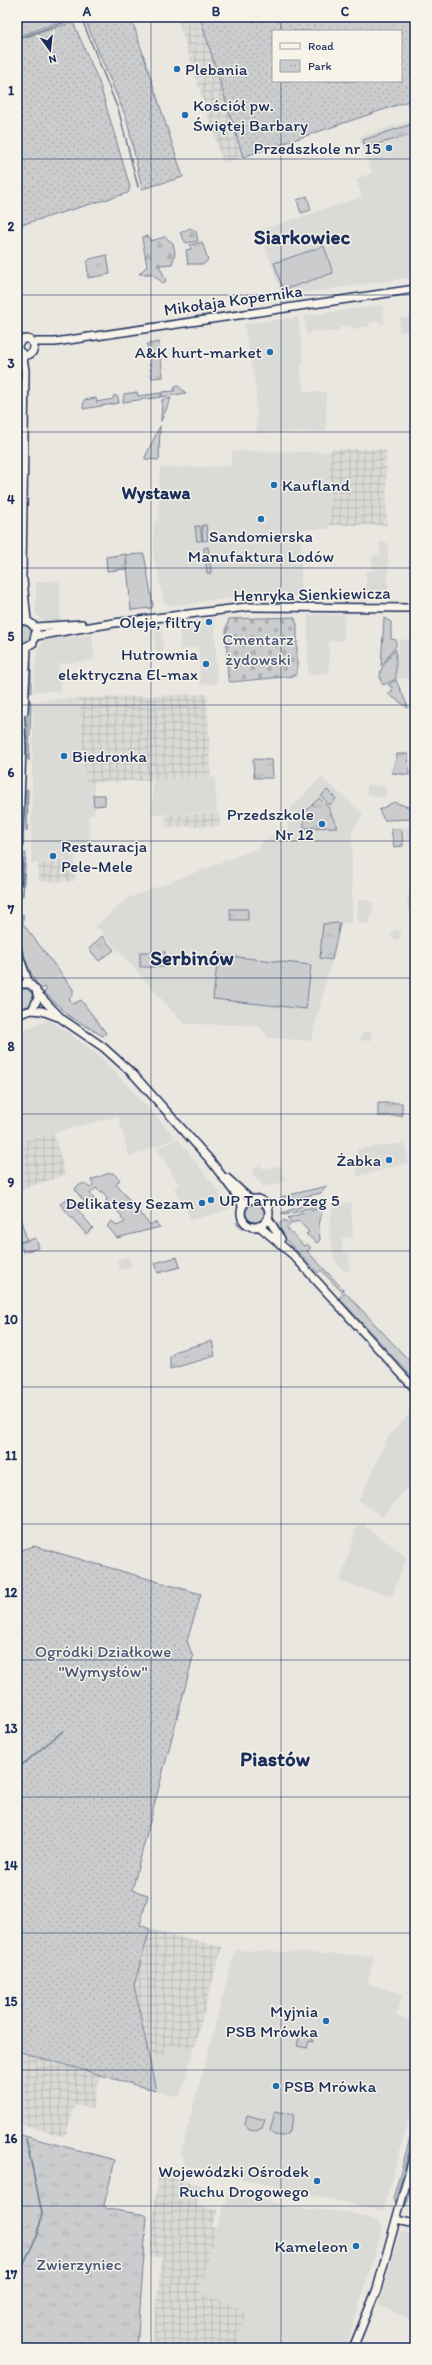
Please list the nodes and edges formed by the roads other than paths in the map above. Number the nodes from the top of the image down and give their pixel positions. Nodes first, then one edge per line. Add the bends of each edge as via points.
1 (415, 289) edge
2 (32, 342) junction
3 (55, 342) junction
4 (28, 352) junction
5 (22, 574) junction
6 (415, 608) edge
7 (17, 621) edge
8 (27, 621) junction
9 (114, 623) junction
10 (35, 627) junction
11 (36, 636) junction
12 (18, 647) edge
13 (27, 647) junction
14 (22, 725) junction
15 (17, 883) edge
16 (17, 951) edge
17 (17, 962) edge
18 (17, 984) edge
19 (29, 984) junction
20 (38, 994) junction
21 (32, 1010) junction
22 (17, 1011) edge
23 (62, 1019) junction
24 (210, 1160) junction
25 (250, 1200) junction
26 (242, 1207) junction
27 (268, 1218) junction
28 (259, 1226) junction
29 (293, 1255) junction
30 (415, 1389) edge
31 (415, 2151) edge
32 (396, 2220) junction
33 (415, 2224) edge
34 (353, 2348) edge

1 - 3 street, Mikołaja Kopernika
2 - 3 street, Mikołaja Kopernika
2 - 4 street
2 - 4 street via 27,339 20,342 19,349
3 - 4 street, Mikołaja Kopernika
4 - 5 street via 25,370
5 - 7 street
5 - 8 street
6 - 9 street, Henryka Sienkiewicza via 247,607
7 - 8 street
8 - 10 street
9 - 10 street, Henryka Sienkiewicza
9 - 11 street, Henryka Sienkiewicza
10 - 11 street
11 - 13 street via 33,643
12 - 13 street
12 - 14 street
13 - 14 street
14 - 15 street
16 - 17 street
16 - 19 street
18 - 19 street
19 - 20 street
20 - 21 street
20 - 23 street
21 - 22 street via 22,1013
21 - 23 street
23 - 24 street via 103,1047 125,1066
24 - 25 street
24 - 26 street
25 - 26 street
25 - 27 street via 265,1203
26 - 28 street via 245,1222
27 - 28 street
27 - 29 street
28 - 29 street
29 - 30 street
31 - 32 street
32 - 33 street
32 - 34 street via 377,2289

